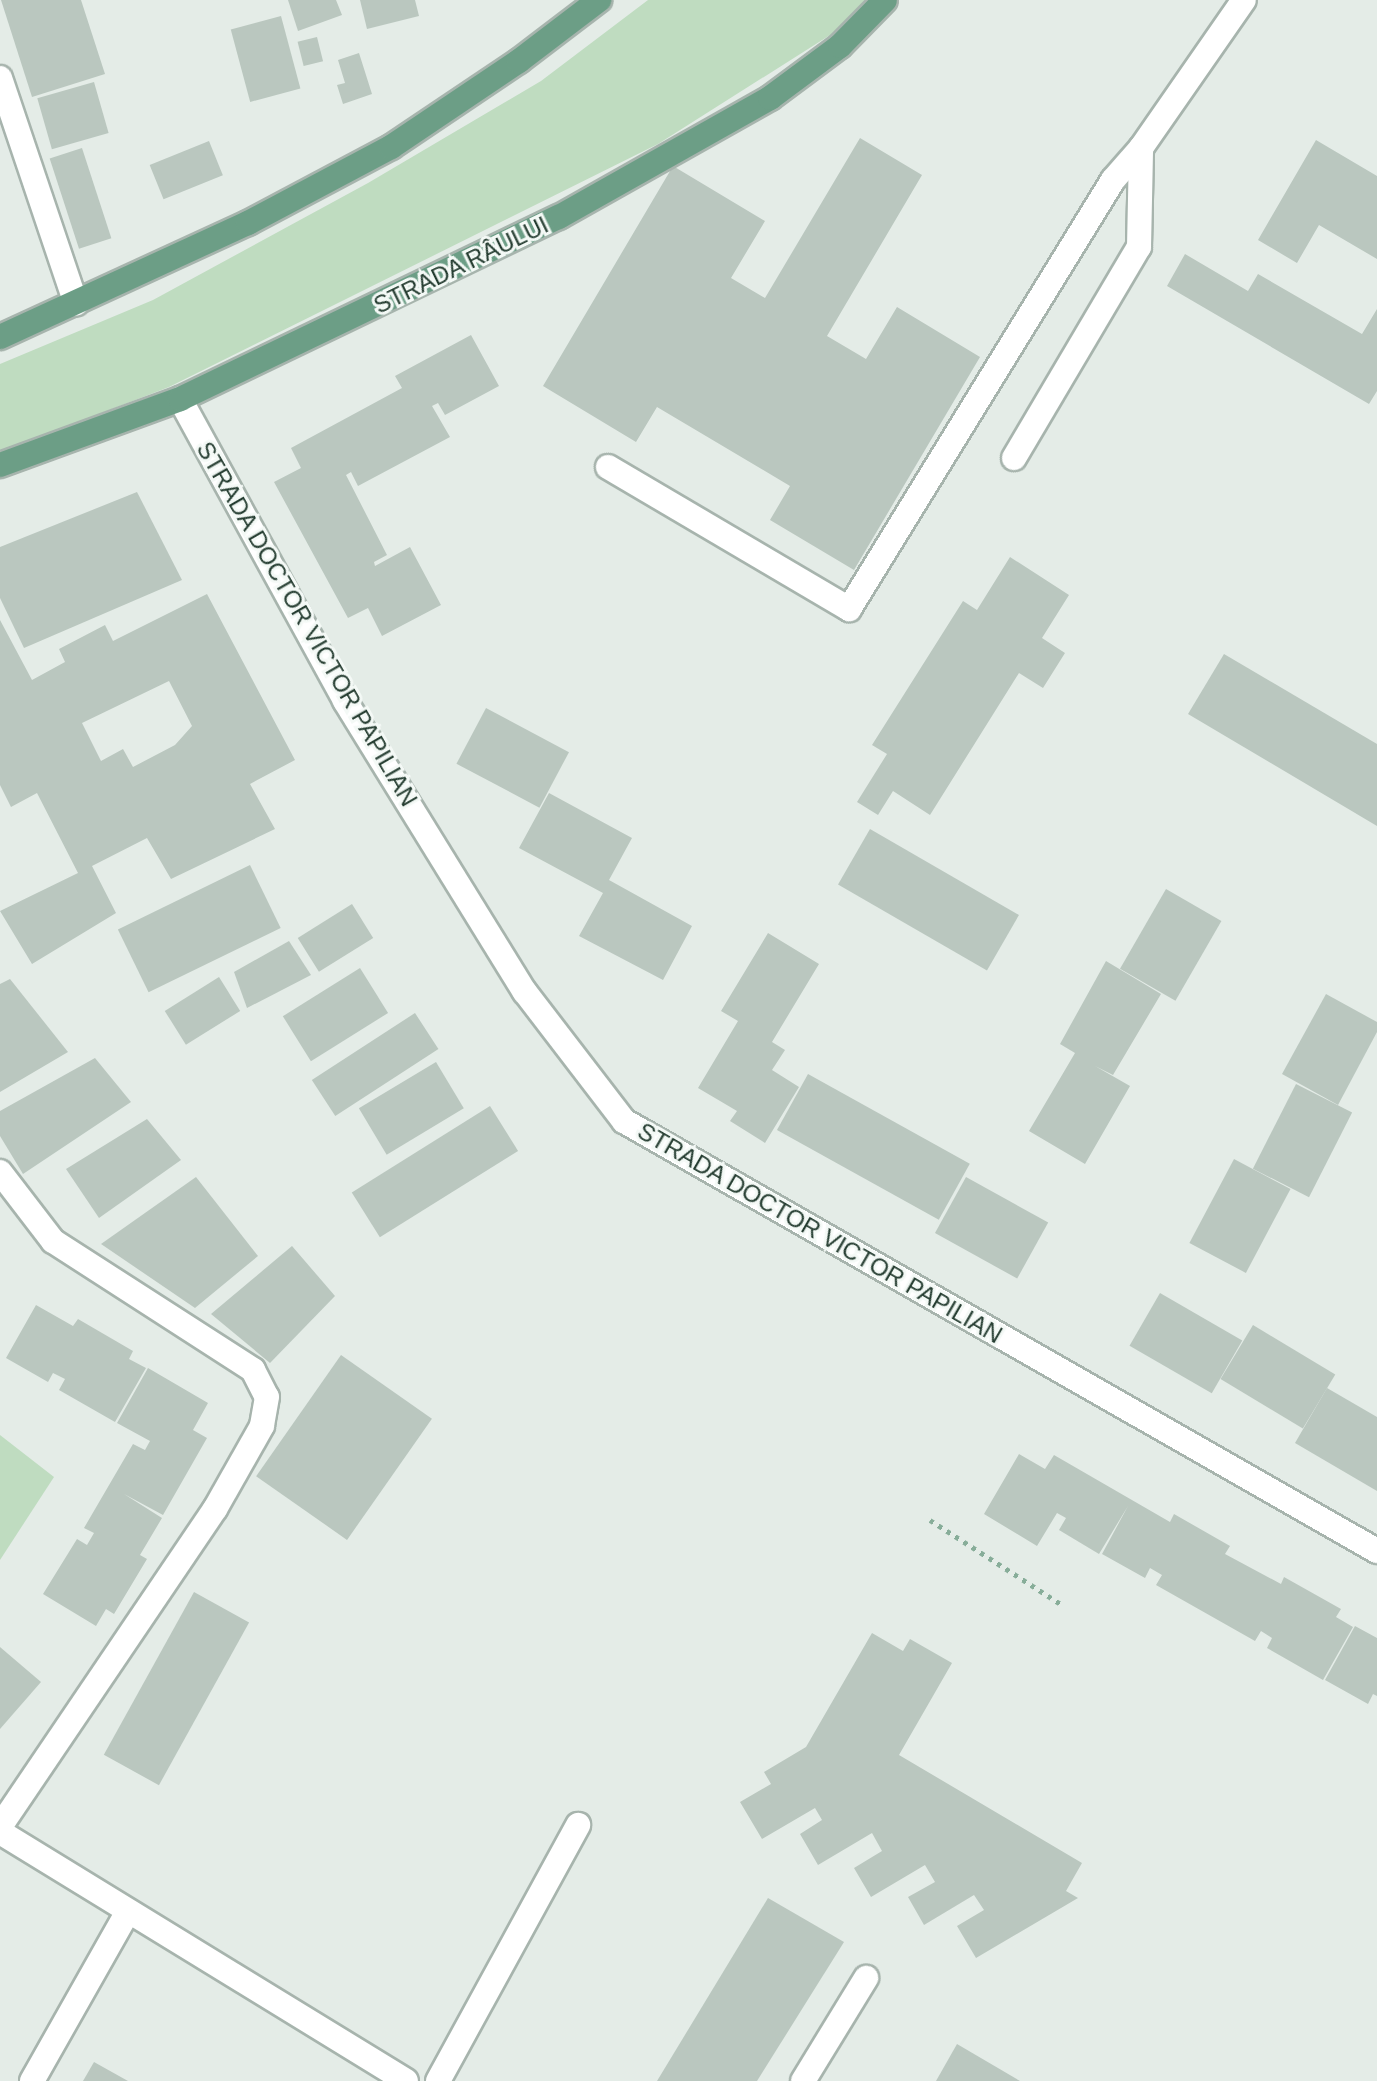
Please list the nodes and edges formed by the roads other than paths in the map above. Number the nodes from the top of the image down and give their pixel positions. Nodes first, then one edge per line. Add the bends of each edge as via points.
1 (599, 0) edge
2 (885, 0) edge
3 (1244, 0) edge
4 (0, 78) edge
5 (1141, 148) junction
6 (76, 304) junction
7 (0, 337) edge
8 (180, 399) junction
9 (1014, 458) dead end
10 (0, 465) edge
11 (608, 467) dead end
12 (0, 1172) edge
13 (1377, 1551) edge
14 (578, 1825) dead end
15 (0, 1830) edge
16 (128, 1911) junction
17 (866, 1978) dead end
18 (32, 2081) edge
19 (406, 2081) edge
20 (438, 2081) edge
21 (803, 2081) edge

1 - 6 main road via 391,147 248,223
2 - 8 main road, STRADA RÂULUI via 840,46 770,98 691,143 559,217
3 - 5 street
4 - 6 street
5 - 9 street via 1139,247
5 - 11 street via 1113,180 849,609
6 - 7 main road
8 - 10 main road, STRADA RÂULUI
8 - 13 street, STRADA DOCTOR VICTOR PAPILIAN via 345,701 525,992 624,1121
12 - 15 street via 53,1241 253,1370 267,1397 262,1426 215,1509
14 - 20 street
15 - 16 street
16 - 18 street
16 - 19 street
17 - 21 street

